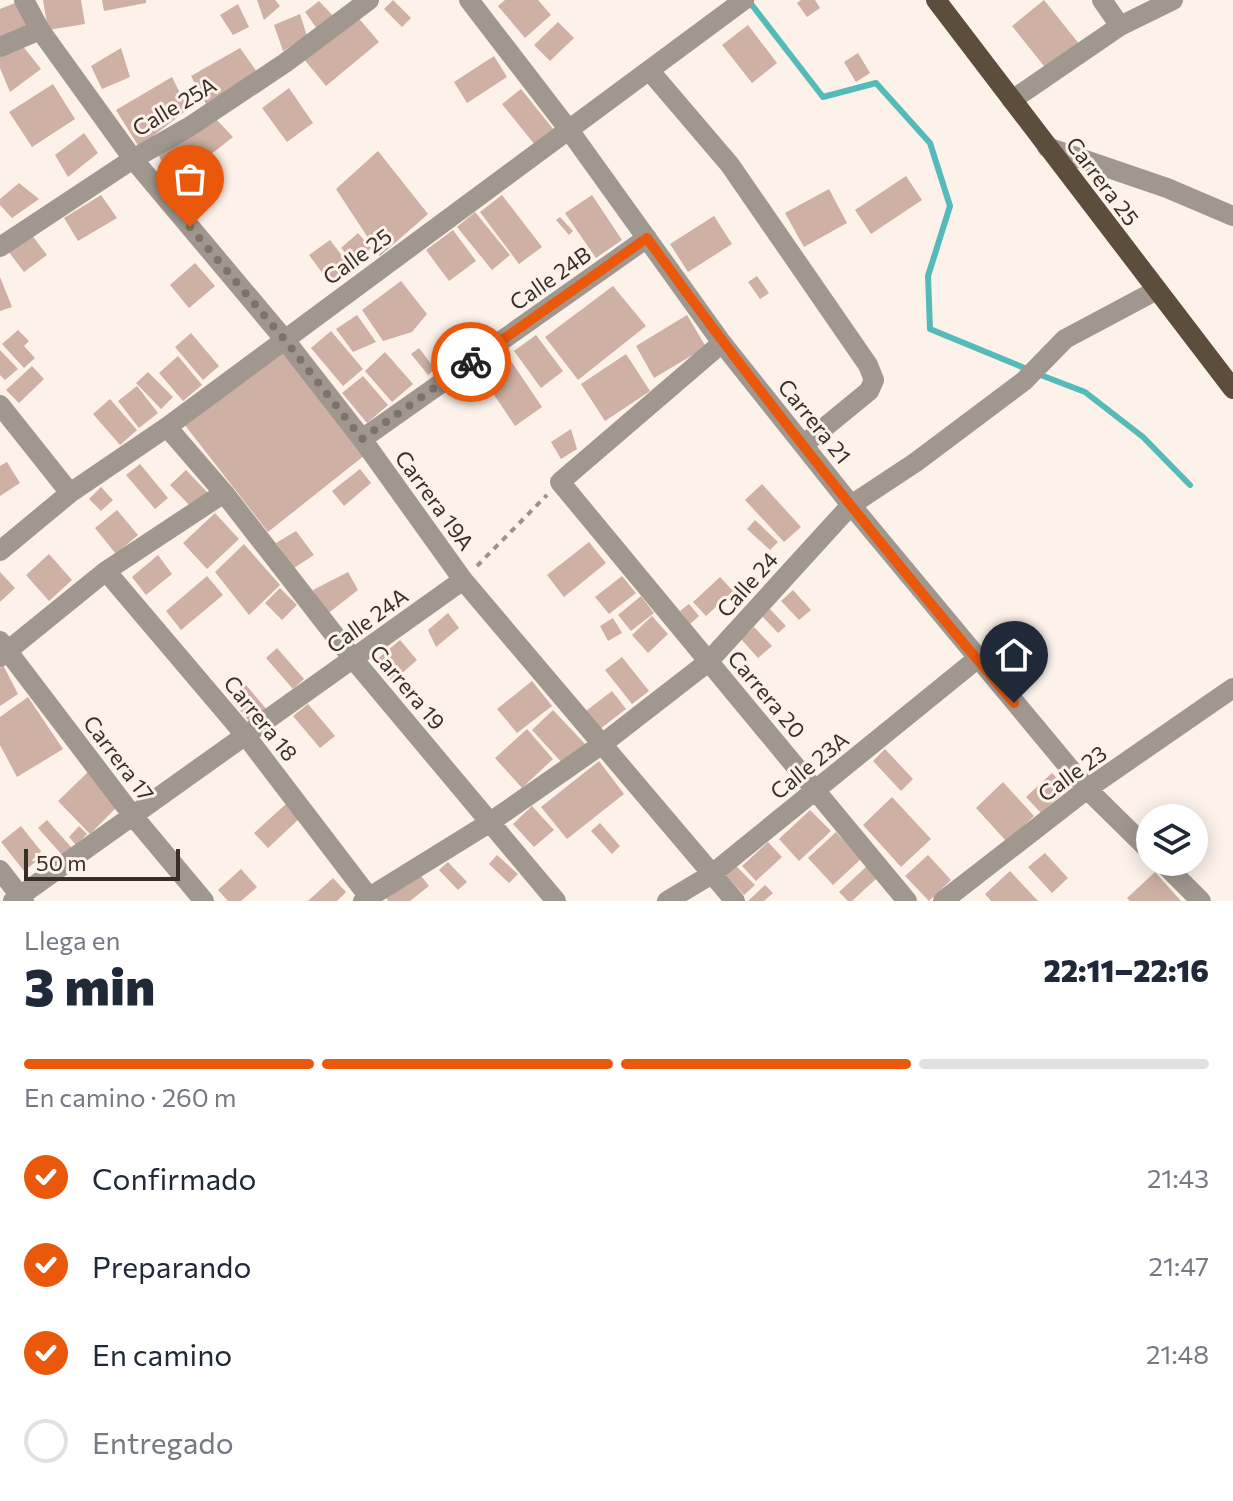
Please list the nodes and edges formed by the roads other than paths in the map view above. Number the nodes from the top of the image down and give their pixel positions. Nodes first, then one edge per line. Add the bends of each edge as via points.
1 (24, 0) edge
2 (369, 0) edge
3 (469, 0) edge
4 (936, 0) edge
5 (1102, 0) edge
6 (1173, 0) edge
7 (740, 3) edge
8 (1120, 26) junction
9 (40, 30) junction
10 (0, 47) edge
11 (649, 70) junction
12 (1012, 100) junction
13 (569, 130) junction
14 (1047, 147) junction
15 (133, 159) junction
16 (1233, 216) edge
17 (647, 238) junction
18 (0, 247) edge
19 (1157, 290) junction
20 (285, 340) junction
21 (722, 343) junction
22 (1233, 389) edge
23 (0, 405) edge
24 (167, 427) junction
25 (362, 439) junction
26 (803, 445) junction
27 (70, 493) junction
28 (224, 493) junction
29 (851, 505) junction
30 (0, 551) edge
31 (106, 571) junction
32 (463, 580) junction
33 (3, 650) edge
34 (977, 659) junction
35 (354, 660) junction
36 (708, 662) junction
37 (1233, 688) edge
38 (246, 736) junction
39 (601, 745) junction
40 (1087, 789) junction
41 (817, 790) junction
42 (133, 816) junction
43 (489, 823) junction
44 (1136, 837) edge
45 (0, 870) edge
46 (712, 874) junction
47 (1176, 876) edge
48 (19, 899) edge
49 (368, 900) edge
50 (204, 901) edge
51 (556, 901) edge
52 (667, 901) edge
53 (735, 901) edge
54 (907, 901) edge
55 (943, 901) edge
56 (1201, 901) edge

1 - 9 street, Carrera 19A
2 - 15 street, Calle 25A via 285,63
3 - 13 street, Carrera 21
4 - 12 main road, Carrera 25
5 - 8 street
6 - 8 street
7 - 11 street, Calle 25
8 - 12 street
9 - 10 street
9 - 15 street, Carrera 19A
11 - 13 street, Calle 25
11 - 26 street via 730,165 874,380 869,391
12 - 14 main road, Carrera 25
13 - 17 street, Carrera 21
13 - 20 street, Calle 25
14 - 16 street
14 - 19 main road, Carrera 25
15 - 18 street, Calle 25A
15 - 20 street, Carrera 19A
17 - 21 street, Carrera 21
17 - 25 street, Calle 24B
19 - 22 main road, Carrera 25
19 - 29 street, Calle 24 via 1065,339 1024,381
20 - 24 street, Calle 25
20 - 25 street, Carrera 19A
21 - 26 street, Carrera 21
21 - 36 street, Carrera 20 via 560,482
23 - 27 street
24 - 27 street, Calle 25
24 - 28 street, Carrera 19
25 - 32 street, Carrera 19A
26 - 29 street, Carrera 21
27 - 30 street, Calle 25
28 - 31 street
28 - 35 street, Carrera 19
29 - 34 street, Carrera 21
29 - 36 street, Calle 24
31 - 33 street
31 - 38 street, Carrera 18
32 - 35 street, Calle 24A
32 - 39 street, Carrera 19A
33 - 42 street, Carrera 17
34 - 40 street, Carrera 21
34 - 41 street, Calle 23A
35 - 38 street, Calle 24A
35 - 43 street, Carrera 19
36 - 39 street, Calle 24
36 - 41 street, Carrera 20
37 - 40 street, Calle 23
38 - 42 street, Calle 24A
38 - 49 street, Carrera 18
39 - 43 street, Calle 24
39 - 46 street, Carrera 19A
40 - 44 street, Carrera 21
40 - 55 street, Calle 23
41 - 46 street, Calle 23A
41 - 54 street, Carrera 20
42 - 48 street, Calle 24A
42 - 50 street, Carrera 17
43 - 49 street, Calle 24
43 - 51 street, Carrera 19
45 - 48 street
46 - 52 street, Calle 23A
46 - 53 street, Carrera 19A
47 - 56 street

